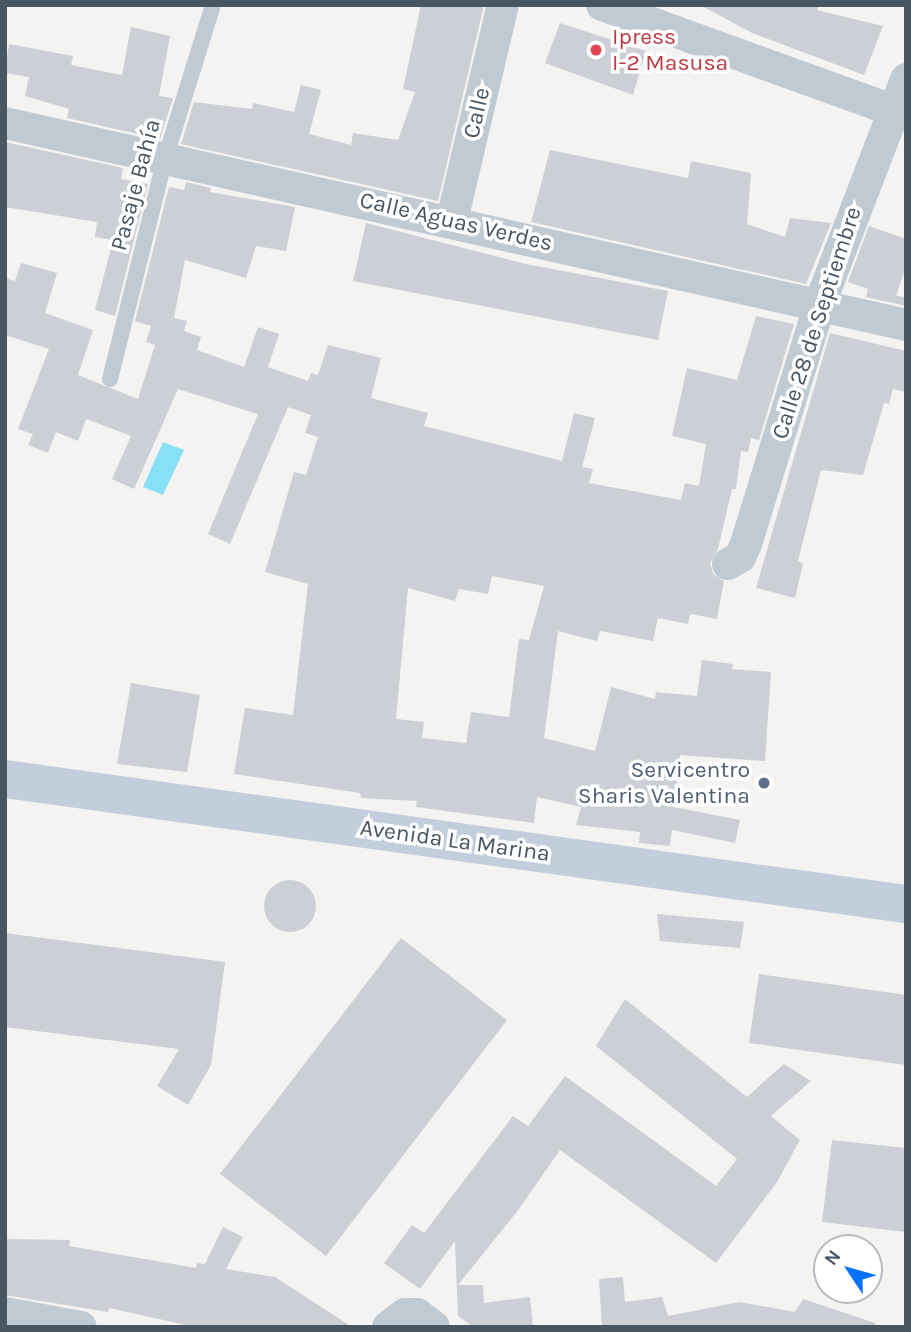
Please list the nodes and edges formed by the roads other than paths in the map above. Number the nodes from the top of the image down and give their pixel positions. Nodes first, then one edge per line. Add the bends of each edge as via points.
1 (213, 5) edge
2 (503, 5) edge
3 (602, 5) edge
4 (906, 79) edge
5 (898, 112) edge
6 (5, 123) edge
7 (165, 159) junction
8 (452, 220) junction
9 (819, 306) junction
10 (906, 325) edge
11 (110, 379) dead end
12 (728, 564) dead end
13 (5, 779) edge
14 (906, 904) edge
15 (5, 1314) edge
16 (65, 1325) edge
17 (388, 1327) edge
18 (433, 1327) edge

1 - 7 lane, Pasaje Bahía
2 - 8 street, Calle
3 - 5 street
4 - 5 street, Calle 28 de Septiembre
5 - 9 street, Calle 28 de Septiembre
6 - 7 street, Calle Aguas Verdes
7 - 8 street, Calle Aguas Verdes
7 - 11 lane, Pasaje Bahía
8 - 9 street, Calle Aguas Verdes
9 - 10 street, Calle Aguas Verdes
9 - 12 street, Calle 28 de Septiembre via 746,544 740,557
13 - 14 main road, Avenida La Marina
15 - 16 street
17 - 18 street via 405,1314 417,1314

